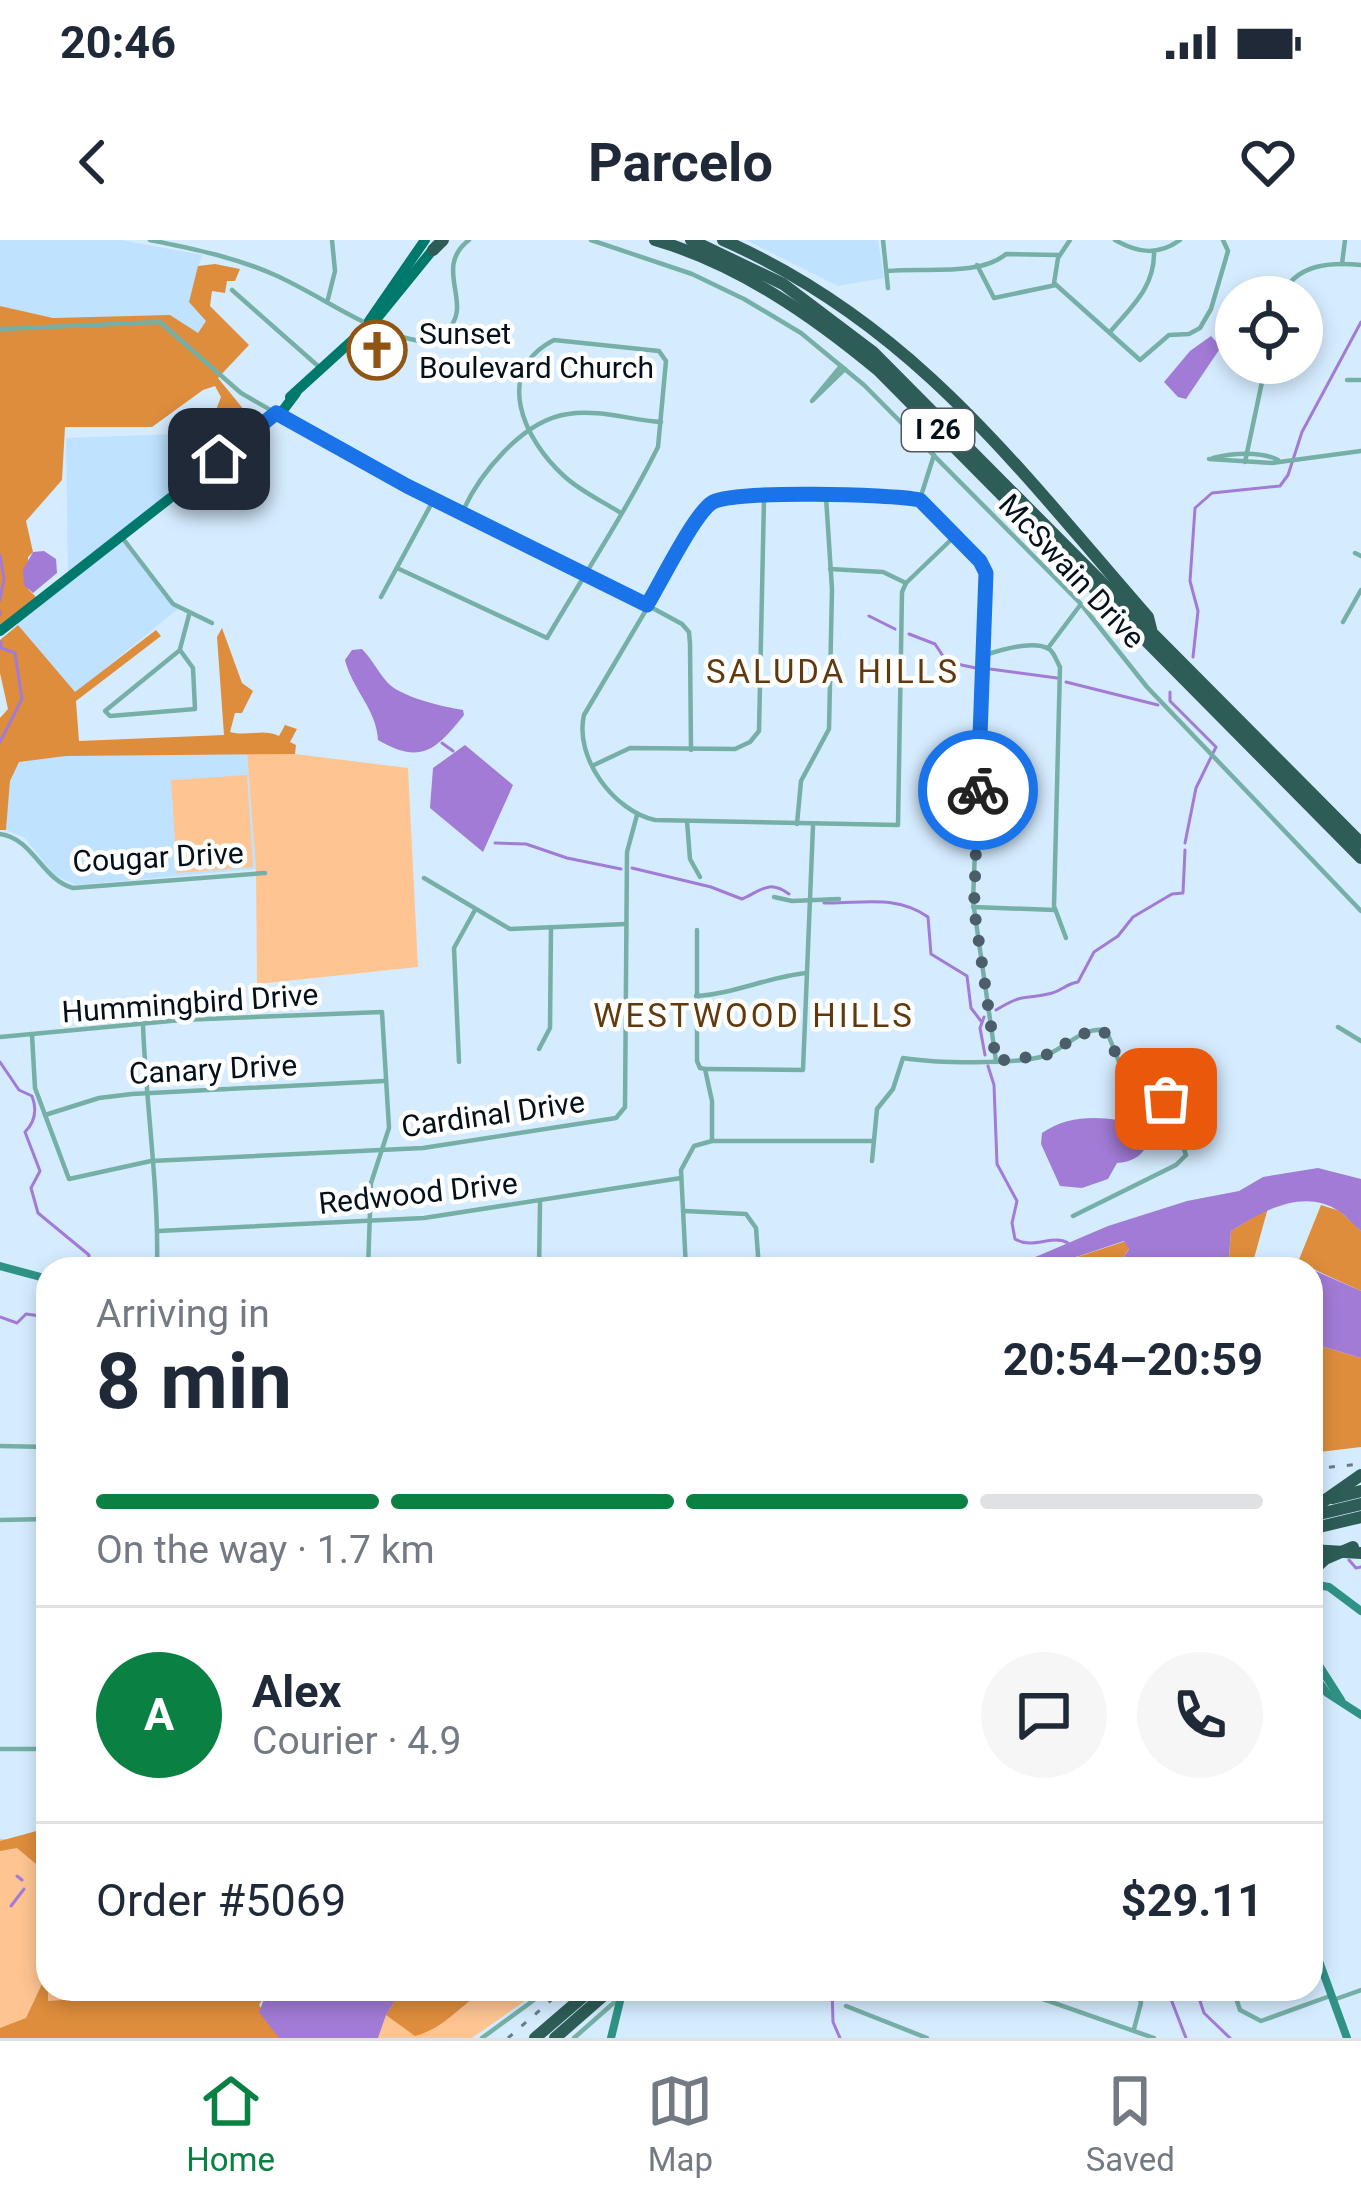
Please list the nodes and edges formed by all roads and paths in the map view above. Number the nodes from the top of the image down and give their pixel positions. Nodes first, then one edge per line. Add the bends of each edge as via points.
1 (150, 240) edge
2 (332, 240) edge
3 (469, 240) edge
4 (591, 240) edge
5 (655, 240) edge
6 (691, 240) edge
7 (723, 240) edge
8 (883, 240) edge
9 (1070, 240) edge
10 (1115, 240) edge
11 (1180, 240) edge
12 (1223, 240) edge
13 (1345, 240) edge
14 (435, 243) edge
15 (1154, 251) junction
16 (1060, 255) junction
17 (1342, 264) junction
18 (977, 265) junction
19 (1361, 265) edge
20 (888, 271) junction
21 (1295, 276) edge
22 (1056, 285) junction
23 (888, 288) dead end
24 (232, 290) dead end
25 (327, 301) junction
26 (369, 323) junction
27 (0, 329) edge
28 (1109, 333) junction
29 (843, 368) junction
30 (322, 370) junction
31 (1347, 380) dead end
32 (1361, 380) edge
33 (1261, 384) edge
34 (276, 413) junction
35 (661, 422) junction
36 (531, 432) junction
37 (1361, 451) edge
38 (934, 454) junction
39 (764, 496) junction
40 (826, 497) junction
41 (434, 499) junction
42 (920, 500) junction
43 (462, 513) junction
44 (621, 513) junction
45 (121, 536) junction
46 (956, 536) junction
47 (397, 568) junction
48 (830, 569) junction
49 (586, 572) junction
50 (906, 583) junction
51 (1361, 590) edge
52 (381, 597) dead end
53 (1081, 604) junction
54 (647, 605) junction
55 (189, 615) junction
56 (1342, 622) dead end
57 (212, 623) dead end
58 (0, 631) edge
59 (1154, 636) junction
60 (1048, 648) junction
61 (180, 650) junction
62 (983, 656) junction
63 (691, 750) junction
64 (594, 765) junction
65 (637, 815) junction
66 (687, 821) junction
67 (796, 824) junction
68 (813, 824) junction
69 (0, 834) edge
70 (1361, 843) edge
71 (1361, 859) edge
72 (266, 873) dead end
73 (700, 877) dead end
74 (424, 878) dead end
75 (774, 898) dead end
76 (813, 898) junction
77 (839, 899) dead end
78 (974, 908) junction
79 (475, 910) junction
80 (1055, 910) junction
81 (1361, 911) edge
82 (626, 924) junction
83 (550, 927) junction
84 (697, 930) dead end
85 (1066, 938) dead end
86 (806, 974) junction
87 (696, 996) junction
88 (143, 1025) junction
89 (1338, 1028) dead end
90 (32, 1035) junction
91 (0, 1037) edge
92 (1361, 1041) edge
93 (538, 1049) dead end
94 (996, 1061) junction
95 (459, 1063) dead end
96 (705, 1069) junction
97 (387, 1081) junction
98 (145, 1093) junction
99 (45, 1115) junction
100 (712, 1141) junction
101 (873, 1141) junction
102 (385, 1150) junction
103 (151, 1161) junction
104 (872, 1161) dead end
105 (681, 1178) junction
106 (540, 1201) junction
107 (685, 1211) junction
108 (1073, 1216) dead end
109 (370, 1222) junction
110 (158, 1232) junction
111 (157, 1257) edge
112 (369, 1257) edge
113 (539, 1257) edge
114 (686, 1257) edge
115 (757, 1257) edge
116 (0, 1266) edge
117 (36, 1276) edge
118 (0, 1446) edge
119 (36, 1447) edge
120 (1361, 1474) edge
121 (1361, 1491) edge
122 (1323, 1499) edge
123 (1323, 1503) edge
124 (1361, 1504) edge
125 (1323, 1506) edge
126 (1361, 1517) edge
127 (36, 1519) edge
128 (0, 1520) edge
129 (1323, 1526) edge
130 (1358, 1548) edge
131 (1323, 1549) edge
132 (1323, 1561) edge
133 (1323, 1586) edge
134 (1361, 1611) edge
135 (1323, 1687) edge
136 (1361, 1715) edge
137 (32, 1720) dead end
138 (36, 1720) edge
139 (0, 1749) edge
140 (36, 1749) edge
141 (1323, 1973) edge
142 (1361, 1990) edge
143 (1332, 1998) junction
144 (533, 2001) edge
145 (578, 2001) edge
146 (605, 2001) edge
147 (609, 2001) edge
148 (615, 2001) edge
149 (1053, 2001) edge
150 (1141, 2001) edge
151 (1237, 2001) edge
152 (1323, 2001) edge
153 (1323, 2001) edge
154 (847, 2006) dead end
155 (1134, 2030) junction
156 (923, 2037) edge
157 (482, 2038) edge
158 (535, 2038) edge
159 (555, 2038) edge
160 (574, 2038) edge
161 (611, 2038) edge
162 (1154, 2038) edge
163 (1347, 2038) edge

1 - 25 street via 247,264
2 - 25 street
3 - 26 street via 452,264 457,308 444,333 418,341
4 - 29 street, McSwain Drive via 736,294
5 - 71 highway, I 26 via 766,290 879,371
6 - 59 highway, I 26 via 783,284 873,352
7 - 59 highway via 839,304 944,387 1148,617
8 - 20 street
9 - 16 street
10 - 15 street
11 - 15 street
12 - 28 street via 1228,251 1211,309 1196,332 1168,335 1140,360
13 - 17 street
14 - 26 main road
15 - 28 street via 1153,277
16 - 18 street via 1006,254
16 - 22 street
17 - 19 street
17 - 21 street
18 - 20 street
18 - 22 street via 994,298
20 - 23 street
22 - 28 street
24 - 30 street
25 - 26 street
26 - 30 main road
27 - 34 street via 160,322
29 - 29 street via 812,401
29 - 38 street, McSwain Drive
30 - 34 main road
31 - 32 street
33 - 37 street via 1245,458
34 - 41 street
34 - 45 main road
35 - 36 street via 573,413
35 - 36 street via 663,353 566,339 542,348 518,384
35 - 44 street via 658,447
36 - 43 street via 480,478
36 - 44 street via 565,477
38 - 42 street
38 - 53 street, McSwain Drive
39 - 40 street
39 - 54 street via 708,506
39 - 63 street via 759,730 735,748
40 - 42 street
40 - 48 street
41 - 43 street
41 - 47 street
42 - 46 street
43 - 49 street
44 - 49 street
45 - 55 street
45 - 58 main road
46 - 50 street
46 - 62 street via 986,573
47 - 49 street via 547,638
47 - 52 street
48 - 50 street via 884,572
48 - 67 street via 829,729 801,781
49 - 54 street
50 - 68 street via 898,825
51 - 56 street
53 - 60 street
53 - 81 street, McSwain Drive via 1147,687
54 - 63 street via 688,632
54 - 64 street via 584,716
55 - 57 street
55 - 61 street
59 - 70 highway, I 26
60 - 62 street
60 - 80 street via 1061,675
61 - 61 street via 119,699 105,711 195,710 193,668
62 - 78 street
63 - 64 street via 630,748
64 - 65 street
65 - 66 street
65 - 82 street, Cardinal Drive via 628,844
66 - 67 street
66 - 73 street
67 - 68 street
68 - 76 street
69 - 72 street, Cougar Drive via 21,841 54,880 73,888
74 - 79 street
75 - 76 street
76 - 77 street
76 - 86 street
78 - 80 street
78 - 94 street
79 - 83 street via 510,929
79 - 95 street via 454,948
80 - 85 street
82 - 83 street
82 - 102 street, Cardinal Drive via 620,1116
83 - 93 street via 550,1028
84 - 87 street
86 - 87 street
86 - 96 street via 803,1070
87 - 96 street via 697,1061
88 - 90 street, Hummingbird Drive
88 - 97 street, Hummingbird Drive via 382,1012
88 - 98 street
89 - 92 street
90 - 91 street, Hummingbird Drive
90 - 99 street
94 - 101 street via 903,1058 877,1109
94 - 108 street via 1046,1055 1102,1030 1130,1090 1166,1099 1185,1160
96 - 100 street
97 - 98 street, Canary Drive
97 - 102 street
98 - 99 street, Canary Drive
98 - 103 street
99 - 103 street, Cardinal Drive via 69,1179
100 - 101 street
100 - 105 street via 689,1151
101 - 104 street
102 - 103 street, Cardinal Drive
102 - 109 street via 371,1183
103 - 110 street
105 - 106 street, Redwood Drive
105 - 107 street
106 - 109 street, Redwood Drive
106 - 113 street
107 - 114 street
107 - 115 street via 746,1214 756,1228
109 - 110 street, Redwood Drive
109 - 112 street
110 - 111 street
116 - 117 street
118 - 119 street
120 - 122 highway
121 - 123 highway
124 - 125 highway
126 - 129 highway
127 - 128 street
130 - 131 highway
130 - 132 highway, bridge
133 - 134 street
135 - 136 street
137 - 138 street
139 - 140 street
141 - 143 street
142 - 143 street
143 - 153 street
143 - 163 street
144 - 157 street
145 - 158 highway
146 - 159 highway
147 - 160 street
148 - 161 street
149 - 155 street
150 - 155 street
151 - 152 street via 1261,2021
154 - 156 street
155 - 162 street

